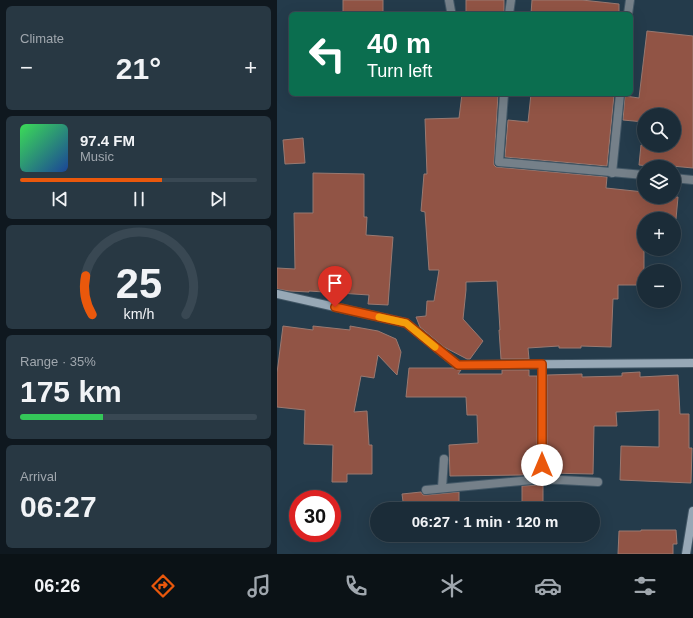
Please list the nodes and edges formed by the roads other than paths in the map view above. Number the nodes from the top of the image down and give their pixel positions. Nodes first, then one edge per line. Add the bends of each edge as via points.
1 (449, 0) edge
2 (511, 0) edge
3 (630, 0) edge
4 (451, 12) edge
5 (509, 12) edge
6 (628, 12) edge
7 (504, 96) edge
8 (620, 96) edge
9 (612, 173) junction
10 (637, 175) edge
11 (681, 179) edge
12 (693, 180) edge
13 (277, 294) edge
14 (693, 363) edge
15 (542, 364) junction
16 (444, 459) dead end
17 (542, 479) junction
18 (598, 482) dead end
19 (442, 488) junction
20 (426, 490) dead end
21 (693, 511) edge
22 (686, 554) edge

1 - 4 street
2 - 5 street
3 - 6 street
7 - 9 street via 499,162
8 - 9 street
9 - 10 street
11 - 12 street
13 - 15 street via 406,323 458,365
14 - 15 street
15 - 17 street
16 - 19 street
17 - 18 street
17 - 19 street
19 - 20 street
21 - 22 street

